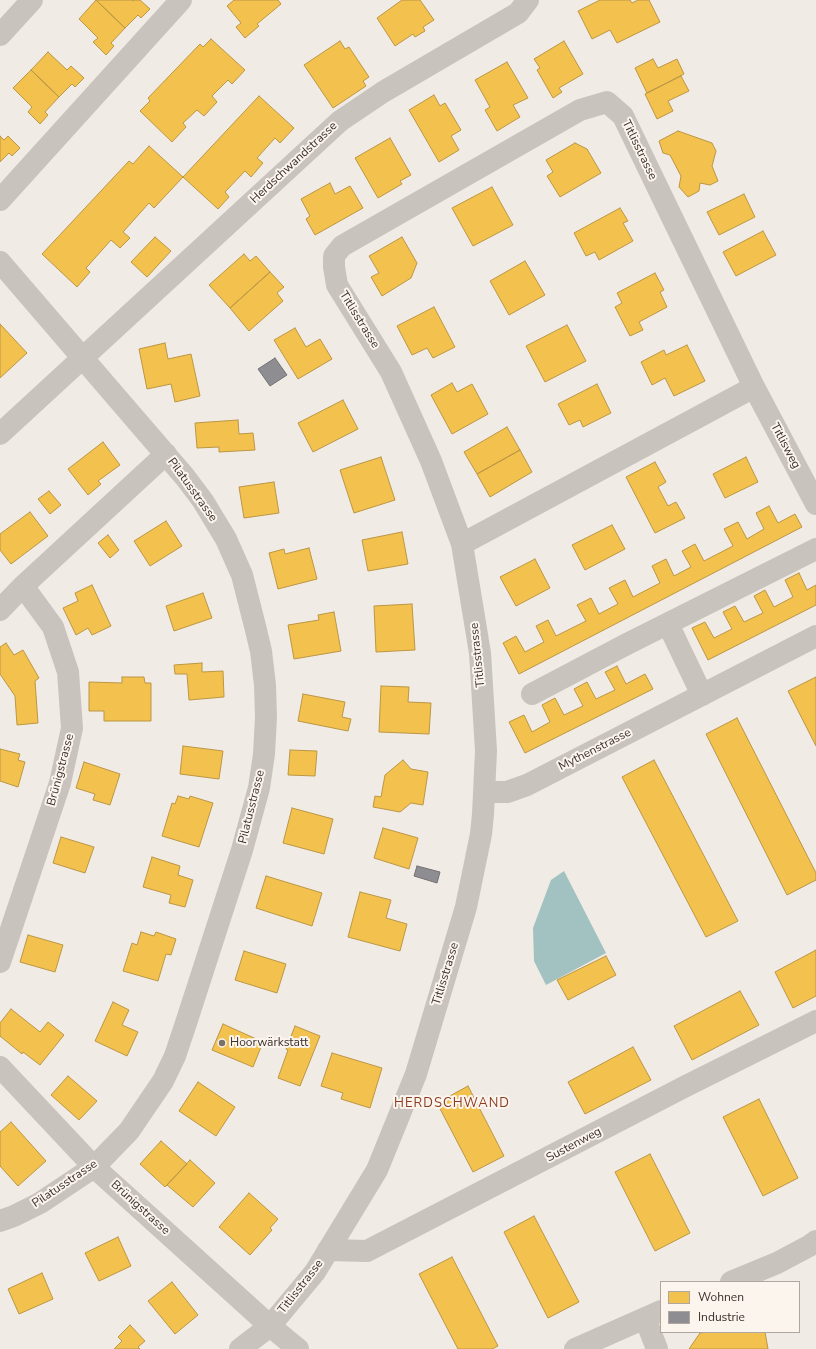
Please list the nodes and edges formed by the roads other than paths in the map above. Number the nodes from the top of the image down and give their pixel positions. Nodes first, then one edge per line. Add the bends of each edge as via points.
1 (32, 0) edge
2 (181, 0) edge
3 (528, 0) edge
4 (0, 35) edge
5 (0, 200) edge
6 (0, 262) edge
7 (82, 358) junction
8 (754, 387) junction
9 (0, 434) edge
10 (166, 454) junction
11 (816, 504) edge
12 (462, 544) junction
13 (816, 549) edge
14 (23, 586) junction
15 (0, 610) edge
16 (668, 624) junction
17 (816, 636) edge
18 (532, 694) dead end
19 (702, 695) junction
20 (484, 792) junction
21 (0, 962) edge
22 (816, 1021) edge
23 (0, 1066) edge
24 (94, 1167) junction
25 (0, 1221) edge
26 (816, 1240) edge
27 (328, 1250) junction
28 (733, 1281) edge
29 (653, 1315) edge
30 (270, 1326) junction
31 (240, 1349) edge
32 (298, 1349) edge
33 (575, 1349) edge
34 (657, 1349) edge

1 - 4 street
2 - 5 street
3 - 7 street, Herdschwandstrasse via 518,13 383,92 340,121
6 - 7 street
7 - 9 street, Herdschwandstrasse
7 - 10 street, Pilatusstrasse
8 - 11 street, Titlisweg
8 - 12 street
8 - 12 street, Titlisstrasse via 623,116 607,102 580,110 342,246 334,256 338,285 391,372 431,461
10 - 14 street
10 - 24 street, Pilatusstrasse via 203,501 226,539 242,574 266,685 264,754 259,788 242,850 175,1056 163,1081 129,1131
12 - 20 street, Titlisstrasse via 480,653 486,742
13 - 16 street
14 - 15 street
14 - 21 street, Brünigstrasse via 56,635 68,672 72,728 60,782
16 - 18 street
16 - 19 street
17 - 19 street, Mythenstrasse
19 - 20 street, Mythenstrasse via 527,785 507,792
20 - 27 street, Titlisstrasse via 481,834 466,907 416,1074 377,1170
22 - 27 street, Sustenweg via 368,1251
23 - 24 street, Brünigstrasse
24 - 25 street, Pilatusstrasse via 40,1203
24 - 30 street, Brünigstrasse
26 - 28 street via 777,1263
27 - 30 street, Titlisstrasse via 315,1272
29 - 33 street
29 - 34 street
30 - 31 street, Titlisstrasse
30 - 32 street, Brünigstrasse

